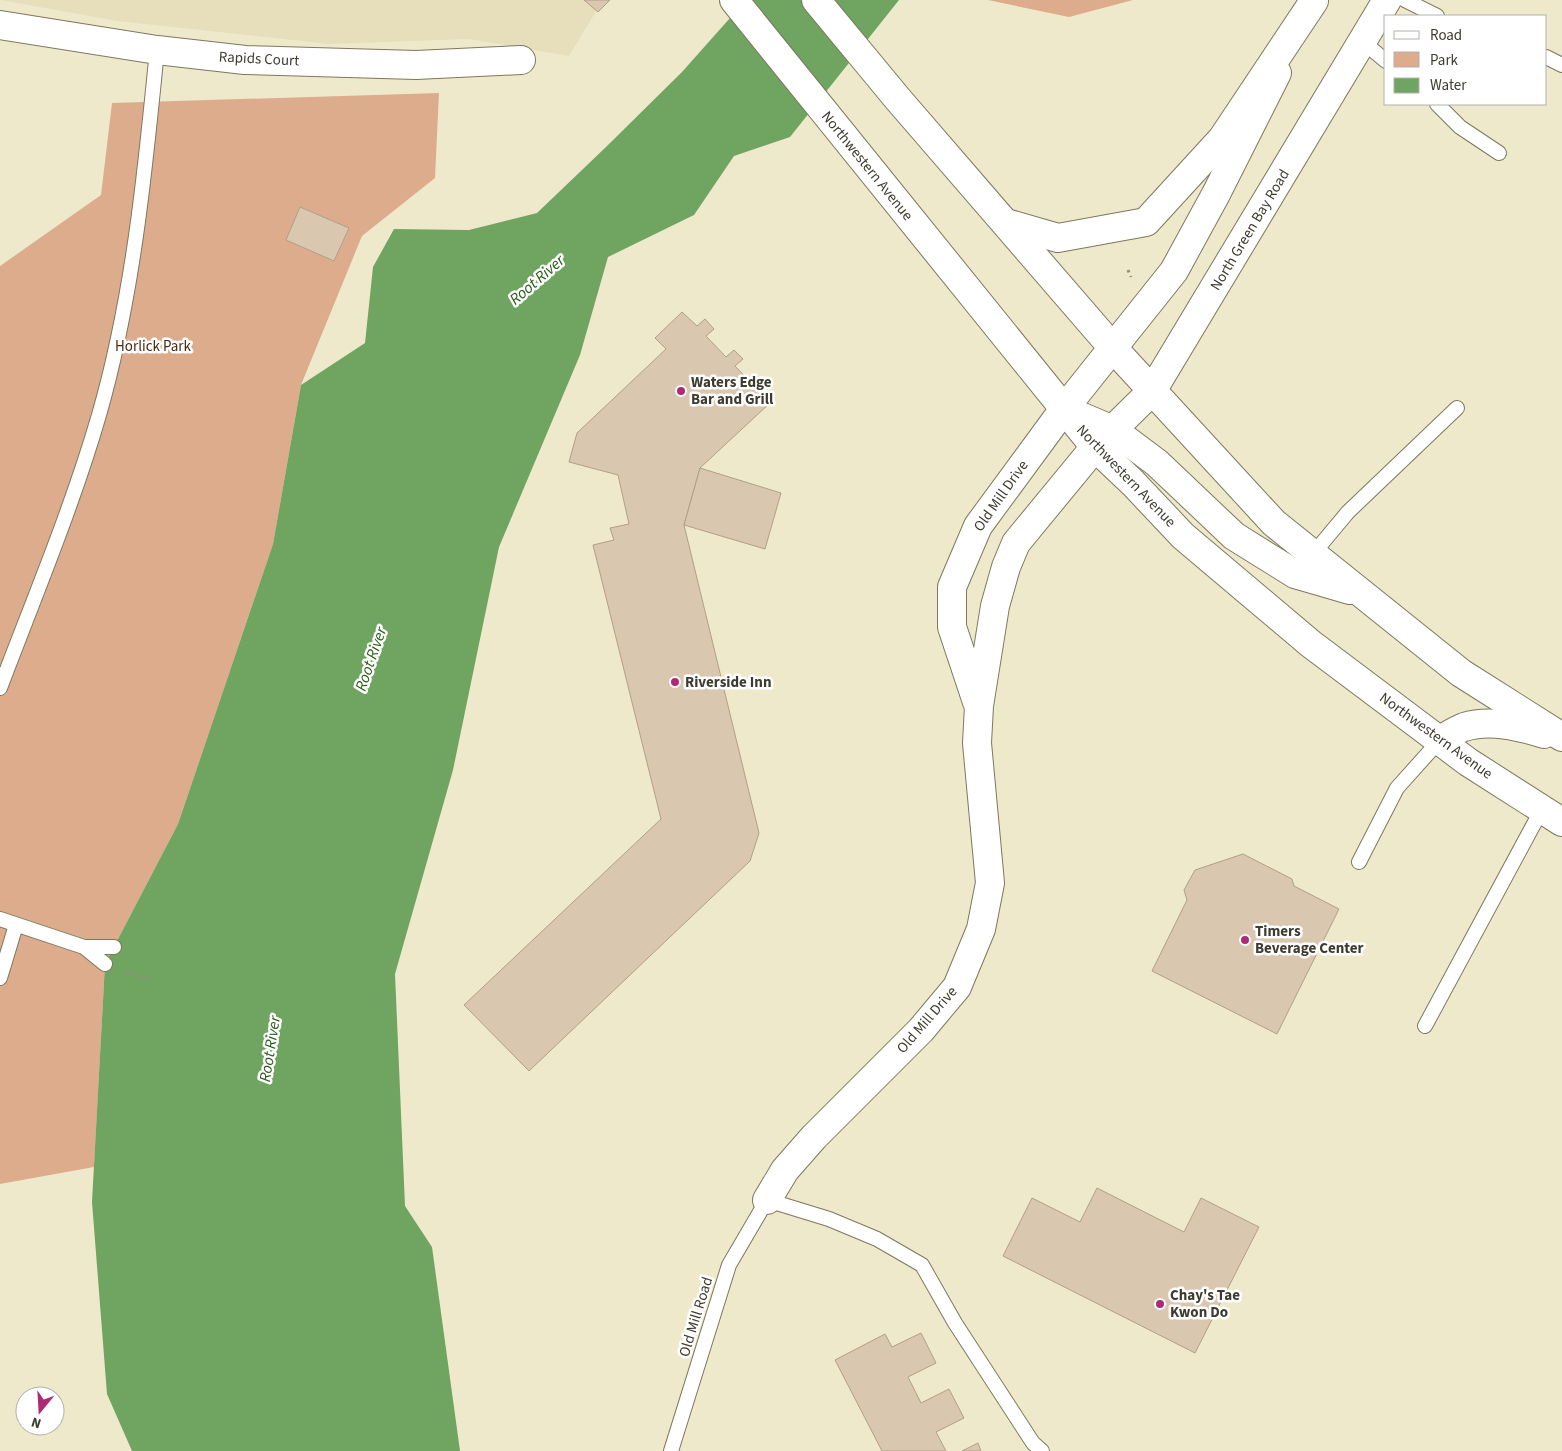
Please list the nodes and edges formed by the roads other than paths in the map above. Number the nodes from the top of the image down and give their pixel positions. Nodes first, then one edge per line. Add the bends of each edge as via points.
1 (734, 0) edge
2 (816, 0) edge
3 (1314, 0) edge
4 (1387, 0) edge
5 (1405, 0) edge
6 (1436, 15) edge
7 (0, 25) edge
8 (1363, 42) junction
9 (157, 50) junction
10 (1384, 58) edge
11 (1547, 58) edge
12 (521, 60) dead end
13 (1562, 65) edge
14 (1437, 105) edge
15 (1499, 153) dead end
16 (1006, 223) junction
17 (1113, 348) junction
18 (1152, 391) junction
19 (1457, 408) dead end
20 (1064, 409) junction
21 (1104, 438) junction
22 (1313, 554) junction
23 (1364, 594) junction
24 (0, 688) edge
25 (979, 706) junction
26 (1562, 738) edge
27 (1440, 740) junction
28 (1552, 815) edge
29 (1359, 862) dead end
30 (0, 919) edge
31 (16, 925) junction
32 (84, 947) junction
33 (114, 947) dead end
34 (105, 964) dead end
35 (0, 978) edge
36 (1425, 1026) dead end
37 (767, 1200) junction
38 (671, 1451) edge
39 (1042, 1451) edge

1 - 20 main road, Northwestern Avenue
2 - 16 main road
3 - 16 main road via 1222,139 1146,222 1058,238
3 - 17 main road, Old Mill Drive via 1174,271
4 - 8 main road, North Green Bay Road
5 - 6 lane
7 - 9 main road, Rapids Court
8 - 10 lane
8 - 18 main road, North Green Bay Road
9 - 12 main road, Rapids Court via 245,60 416,65
9 - 24 lane via 133,251 99,415 70,504
11 - 13 lane
14 - 15 lane via 1460,127
16 - 17 main road
17 - 18 main road
17 - 20 main road, Old Mill Drive
18 - 21 main road, North Green Bay Road
18 - 22 main road via 1274,522
19 - 22 lane via 1348,512
20 - 21 main road
20 - 25 main road, Old Mill Drive via 978,526 952,587 952,627
21 - 23 main road via 1157,463 1234,536 1295,574
21 - 25 main road, Old Mill Drive via 1016,543 995,606
21 - 27 main road, Northwestern Avenue via 1133,483 1183,536 1312,644
22 - 23 main road
23 - 26 main road via 1461,672
25 - 37 main road, Old Mill Drive via 977,743 990,883 981,929 957,987 922,1030 814,1137 785,1170
26 - 27 main road via 1522,727 1485,724 1463,728
27 - 28 main road, Northwestern Avenue via 1468,762
27 - 29 lane via 1397,788
28 - 36 lane
30 - 31 lane
31 - 32 lane
31 - 35 lane
32 - 33 lane
32 - 34 lane
37 - 38 lane, Old Mill Road via 729,1265
37 - 39 lane via 829,1219 922,1265 954,1323 1033,1443

